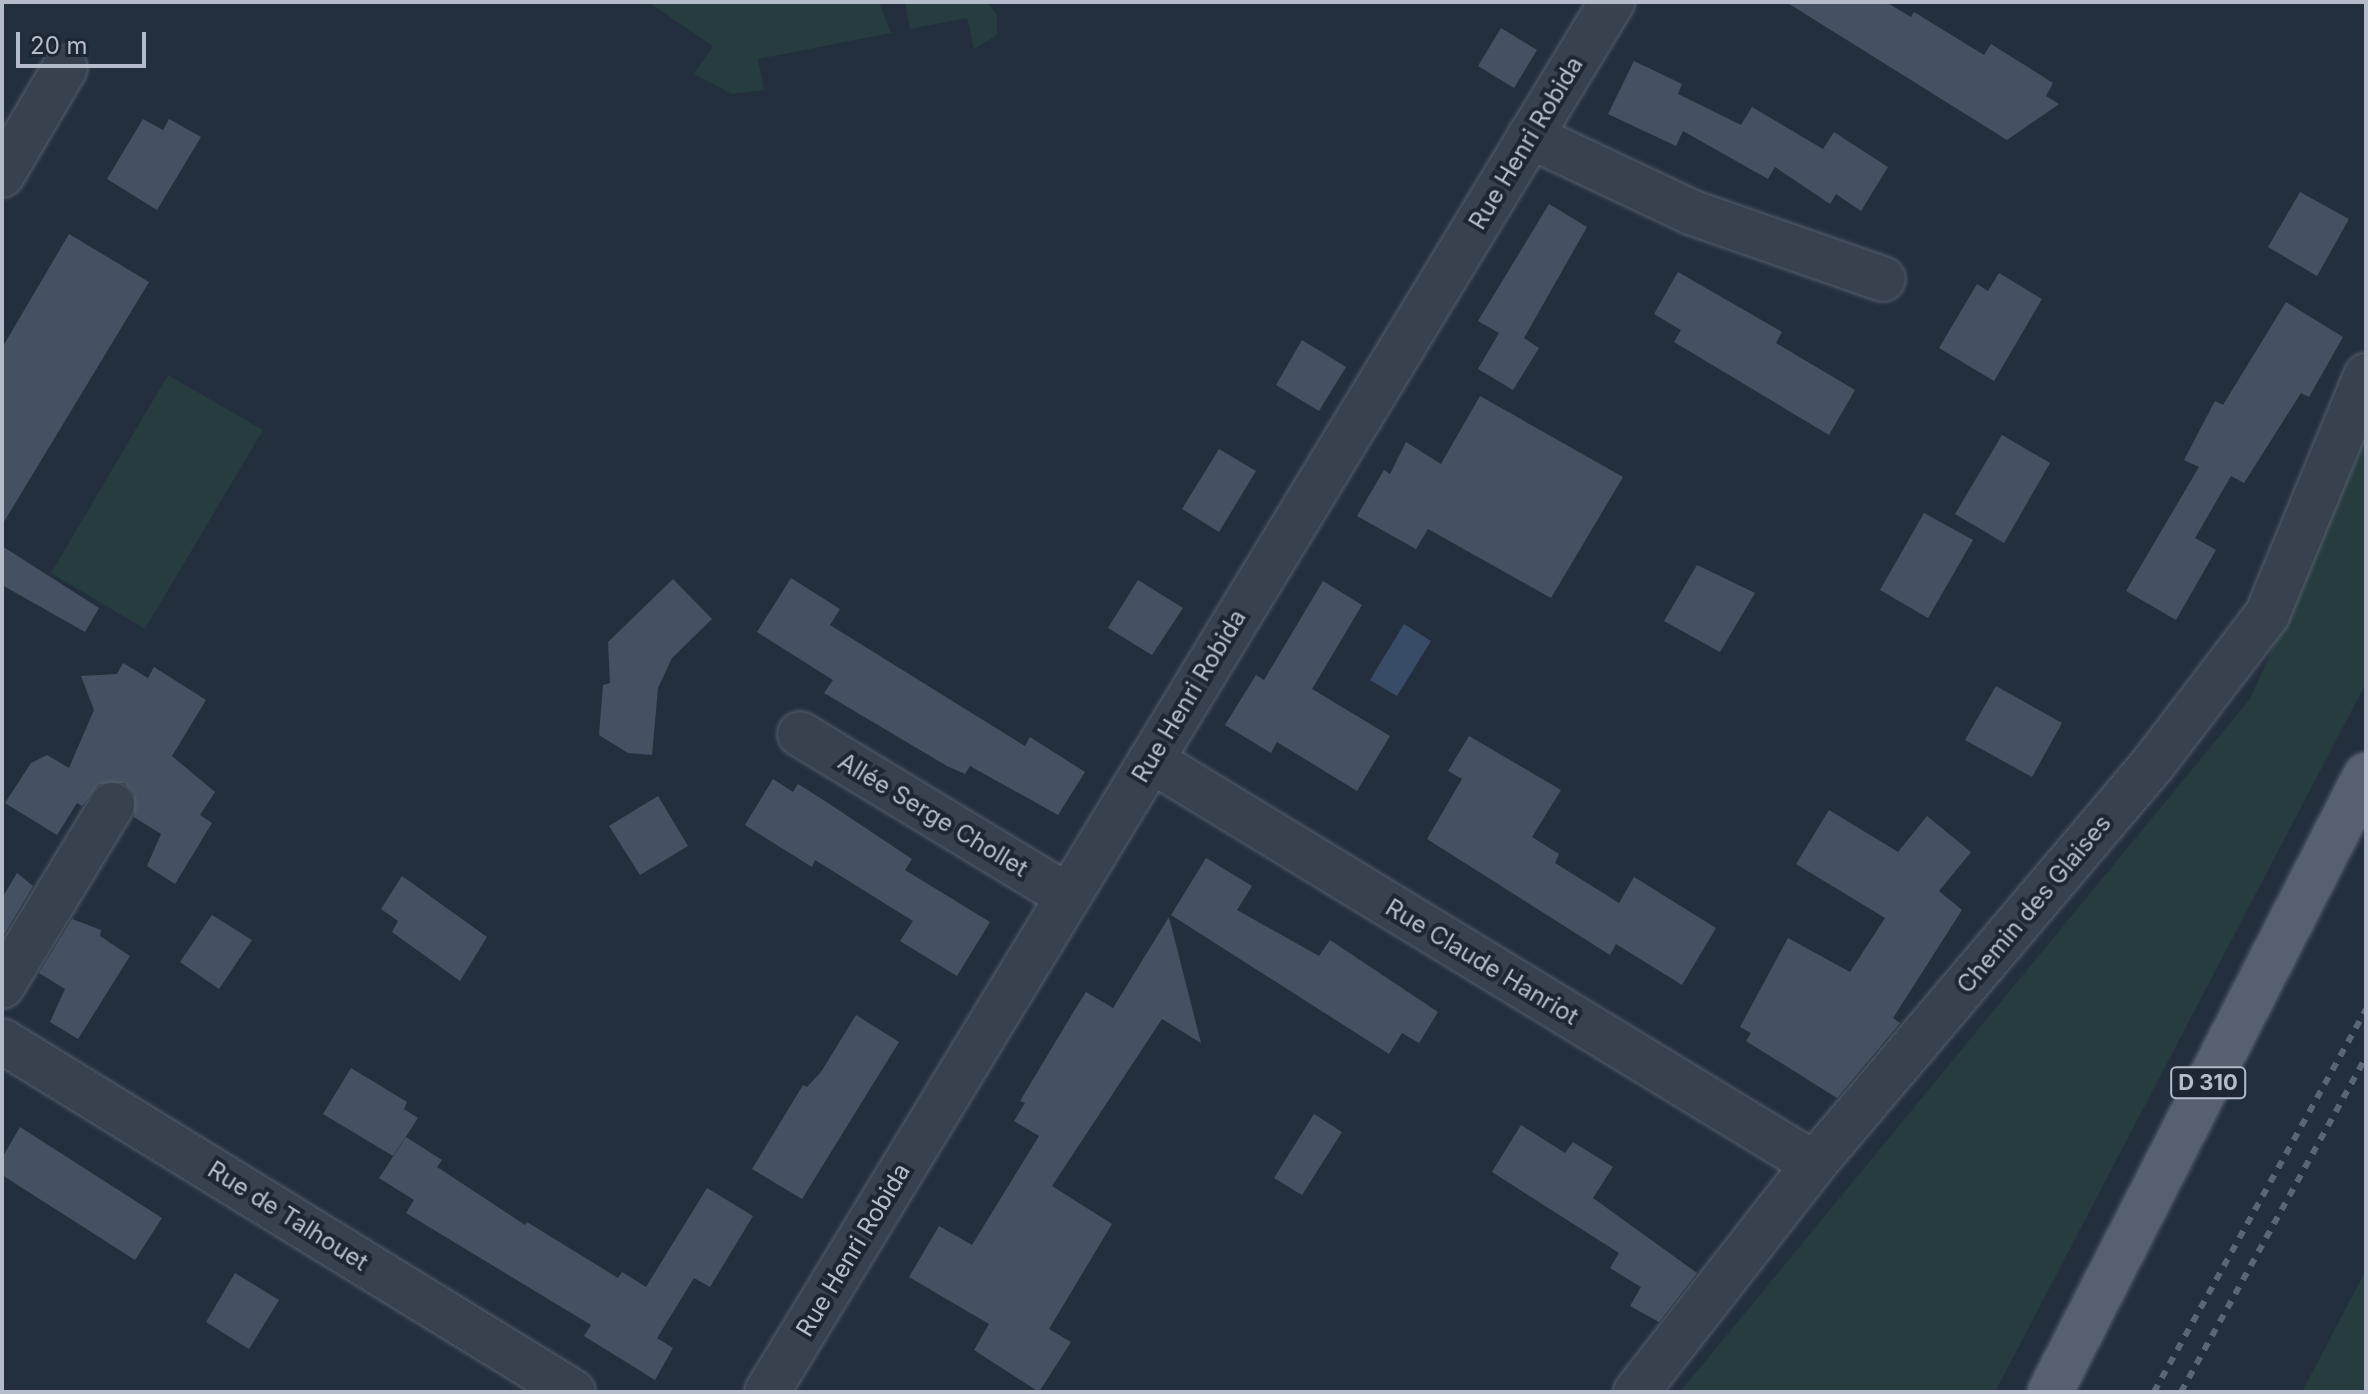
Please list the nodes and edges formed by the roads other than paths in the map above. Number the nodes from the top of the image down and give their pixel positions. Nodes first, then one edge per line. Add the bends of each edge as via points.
1 (1612, 2) edge
2 (65, 68) dead end
3 (1530, 136) junction
4 (2, 175) edge
5 (1883, 279) dead end
6 (2366, 376) edge
7 (800, 734) dead end
8 (1151, 760) junction
9 (2366, 775) edge
10 (112, 805) dead end
11 (1066, 895) junction
12 (2, 986) edge
13 (2, 1041) edge
14 (1814, 1164) junction
15 (573, 1392) edge
16 (767, 1392) edge
17 (1636, 1392) edge
18 (2050, 1392) edge

1 - 3 street, Rue Henri Robida
2 - 4 street
3 - 5 street via 1693,213
3 - 8 street, Rue Henri Robida
6 - 14 street, Chemin des Glaises via 2267,615 2153,764
7 - 11 street, Allée Serge Chollet
8 - 11 street, Rue Henri Robida
8 - 14 street, Rue Claude Hanriot
9 - 18 main road, D 310
10 - 12 street
11 - 16 street, Rue Henri Robida
13 - 15 street, Rue de Talhouet
14 - 17 street, Chemin des Glaises

